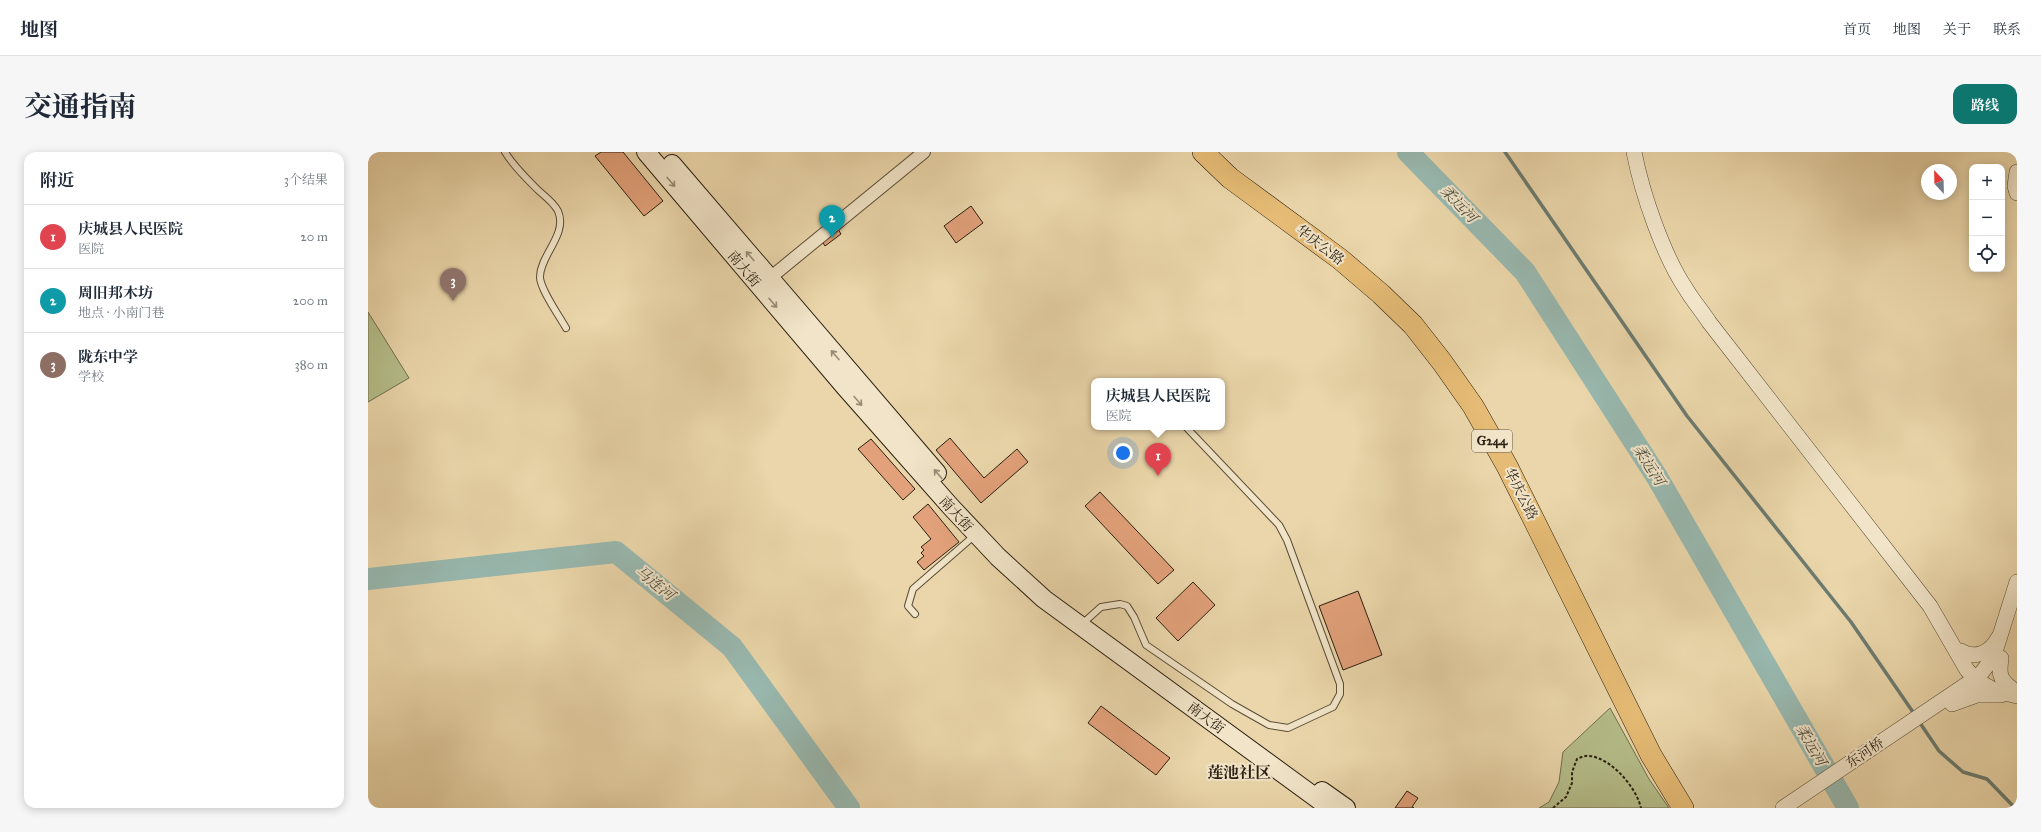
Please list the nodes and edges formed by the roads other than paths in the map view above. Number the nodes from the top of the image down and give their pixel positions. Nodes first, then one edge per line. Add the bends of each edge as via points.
1 (505, 152) edge
2 (646, 152) edge
3 (662, 152) edge
4 (924, 152) edge
5 (1203, 152) edge
6 (1212, 152) edge
7 (1634, 152) edge
8 (2017, 172) edge
9 (2017, 193) edge
10 (764, 283) junction
11 (566, 328) dead end
12 (1189, 430) edge
13 (975, 535) junction
14 (2017, 582) edge
15 (2017, 604) edge
16 (915, 614) dead end
17 (1084, 622) junction
18 (2001, 634) junction
19 (1958, 650) junction
20 (2001, 658) junction
21 (1982, 678) junction
22 (2016, 693) edge
23 (1950, 701) junction
24 (1330, 808) edge
25 (1346, 808) edge
26 (1688, 808) edge
27 (1783, 808) edge
28 (1796, 808) edge

1 - 11 lane via 558,212 561,227 542,267 540,278
2 -> 10 main road, 南大街
10 -> 3 main road, 南大街
4 - 10 street
5 - 26 highway, 华庆公路 / G244 via 1230,178 1340,259 1381,294 1413,325 1442,362 1473,406 1507,466 1643,741
6 - 26 highway, 华庆公路 / G244 via 1234,174 1344,254 1384,289 1417,320 1447,358 1478,402 1512,463 1638,718
7 - 19 street via 1649,208 1673,267 1686,289 1930,606
8 - 9 street
10 -> 13 main road, 南大街
17 -> 10 main road, 南大街 via 985,528
12 - 17 lane via 1279,525 1340,684 1340,694 1333,707 1288,728 1269,725 1232,704 1146,645 1128,606 1120,604 1101,607
13 - 16 lane via 913,588 908,606
13 - 17 main road, 南大街 via 1044,599
14 - 18 street
15 - 20 street
17 - 24 main road, 南大街
17 - 25 main road, 南大街
18 - 19 street via 1990,648 1980,654 1970,655
18 - 21 street via 1993,658
19 - 21 street via 1966,670
19 - 23 street via 1957,675
20 - 21 street
20 - 22 street via 2001,680
21 - 22 street via 1994,690
21 - 23 street
22 - 23 street via 1977,695
23 - 27 street, 东河桥
23 - 28 street, 东河桥

